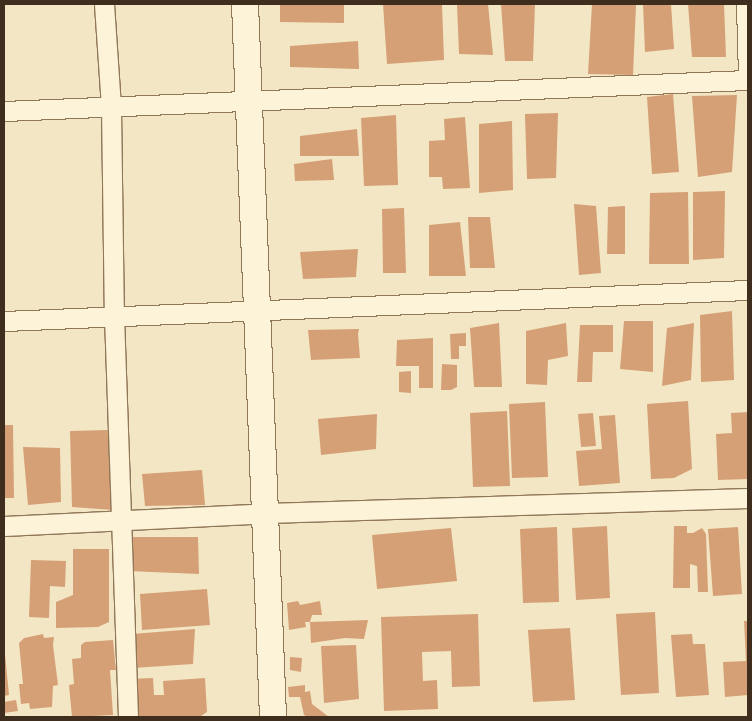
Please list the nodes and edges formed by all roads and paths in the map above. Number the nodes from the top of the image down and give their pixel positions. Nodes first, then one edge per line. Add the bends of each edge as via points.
1 (104, 4) edge
2 (245, 4) edge
3 (746, 4) edge
4 (748, 78) edge
5 (249, 102) junction
6 (111, 108) junction
7 (4, 111) edge
8 (748, 290) edge
9 (257, 310) junction
10 (114, 316) junction
11 (4, 321) edge
12 (748, 498) edge
13 (266, 513) junction
14 (121, 520) junction
15 (4, 526) edge
16 (128, 717) edge
17 (273, 717) edge

1 - 6 street
2 - 5 street
3 - 4 street
4 - 5 street
5 - 6 street
5 - 9 street
6 - 7 street
6 - 10 street
8 - 9 street
9 - 10 street
9 - 13 street
10 - 11 street
10 - 14 street
12 - 13 street
13 - 14 street
13 - 17 street
14 - 15 street
14 - 16 street

